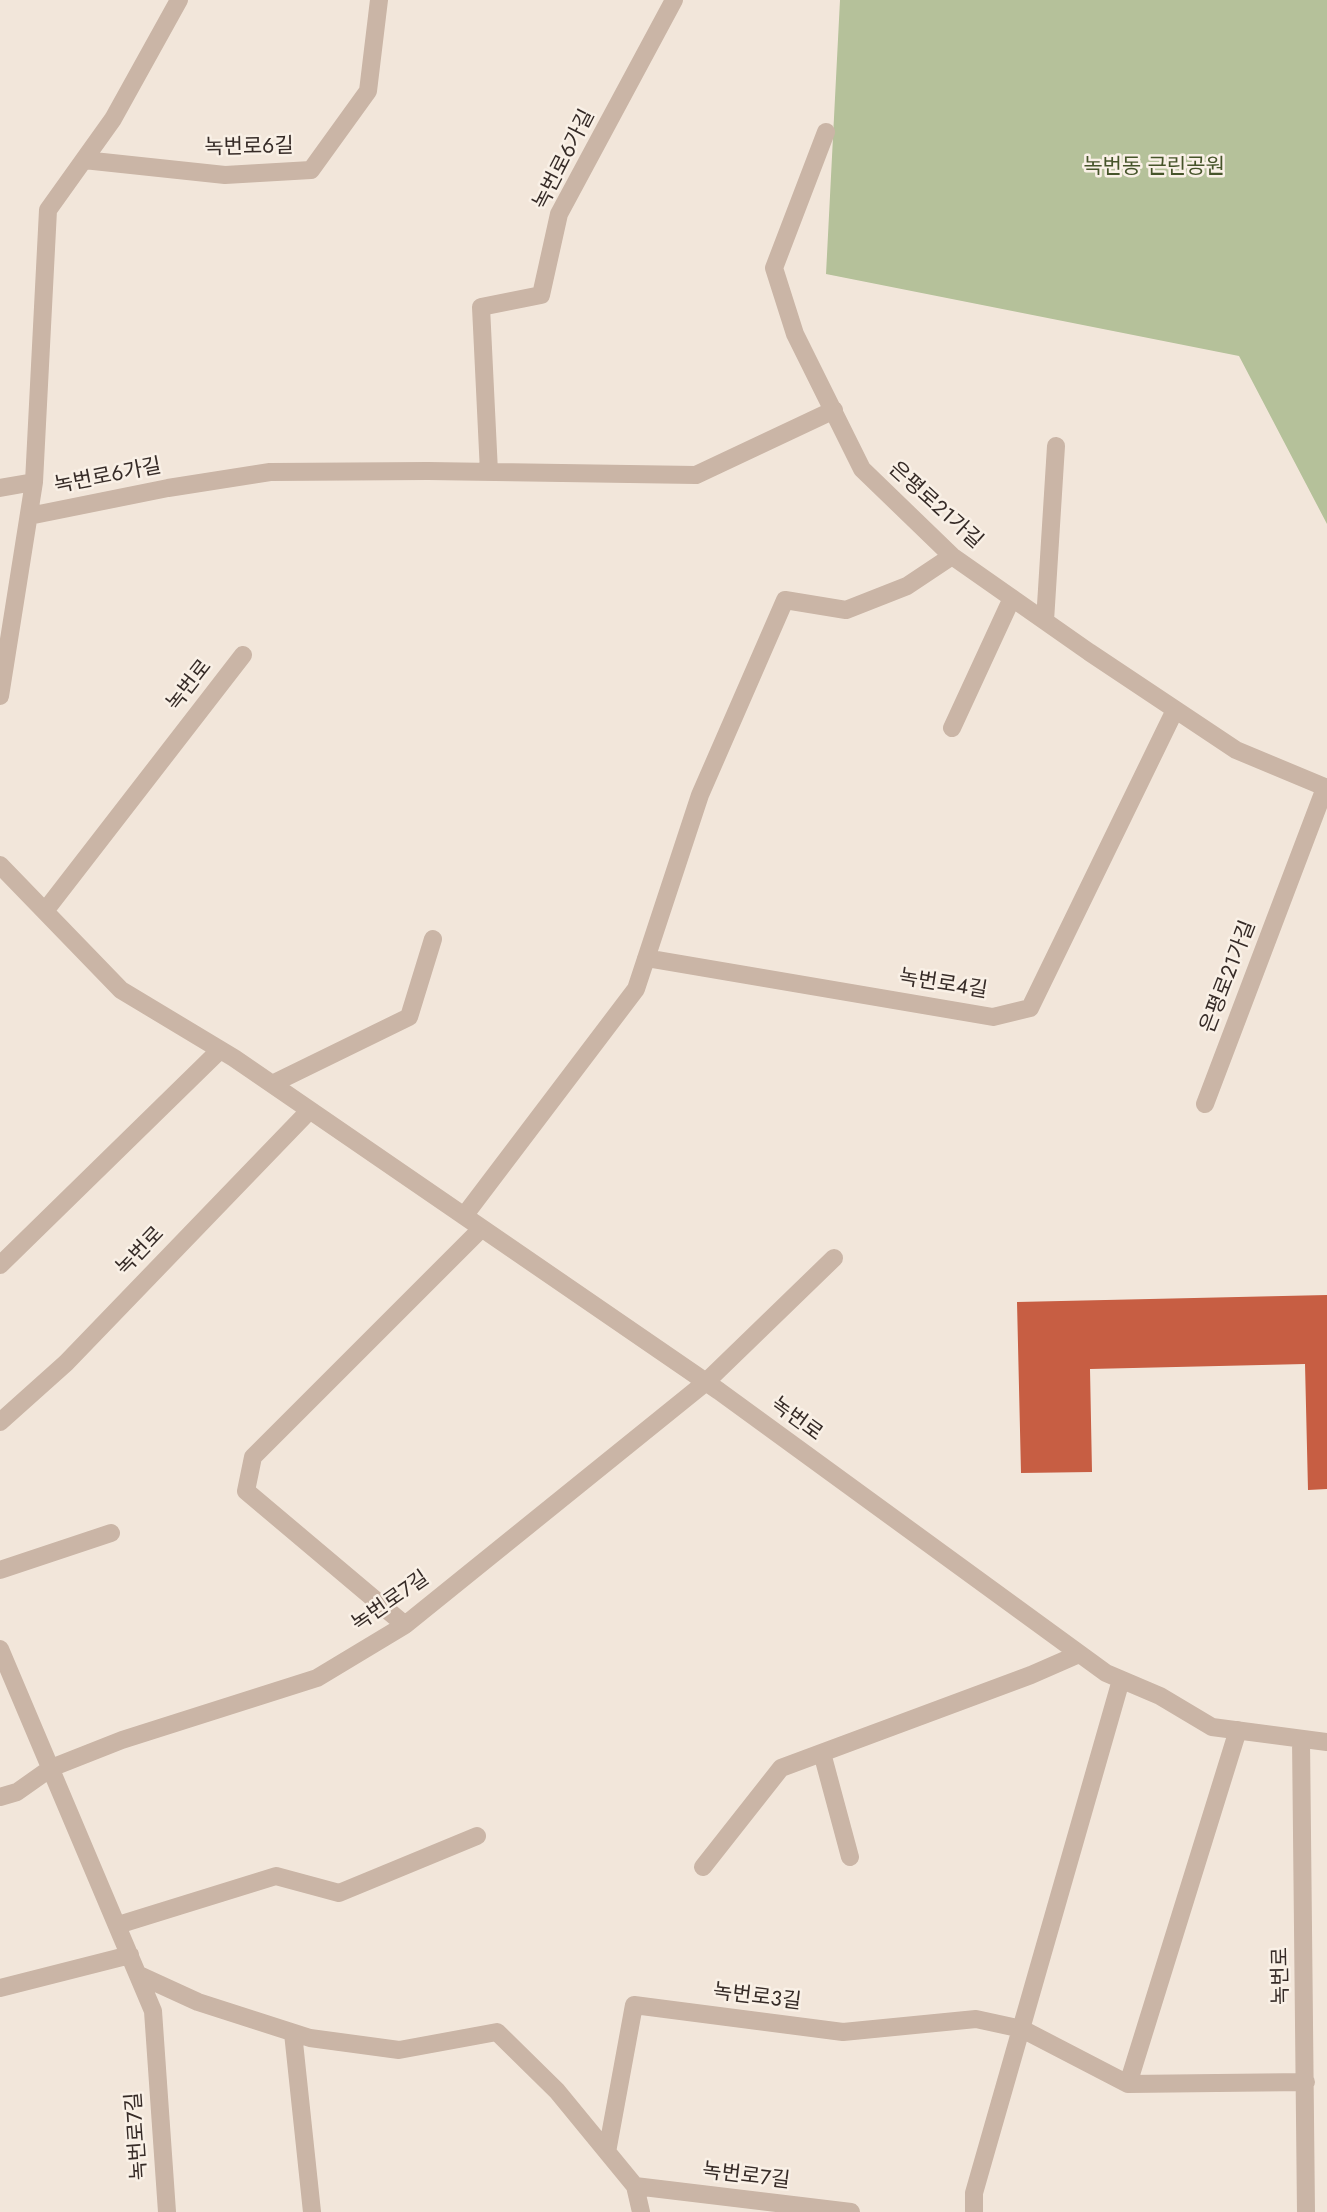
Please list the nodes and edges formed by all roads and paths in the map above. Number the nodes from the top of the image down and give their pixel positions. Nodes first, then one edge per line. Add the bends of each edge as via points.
1 (178, 0) edge
2 (379, 0) edge
3 (674, 0) edge
4 (826, 132) dead end
5 (83, 160) junction
6 (834, 410) junction
7 (1056, 446) dead end
8 (489, 472) junction
9 (34, 482) junction
10 (0, 488) edge
11 (29, 516) junction
12 (952, 556) junction
13 (1012, 598) junction
14 (1045, 621) junction
15 (243, 655) dead end
16 (0, 696) edge
17 (1175, 710) junction
18 (952, 728) dead end
19 (1326, 788) edge
20 (0, 865) edge
21 (45, 911) junction
22 (433, 939) dead end
23 (646, 958) junction
24 (220, 1050) junction
25 (272, 1084) junction
26 (1205, 1104) dead end
27 (310, 1110) junction
28 (464, 1216) junction
29 (482, 1228) junction
30 (834, 1258) dead end
31 (0, 1265) edge
32 (706, 1382) junction
33 (0, 1422) edge
34 (111, 1533) dead end
35 (0, 1570) edge
36 (405, 1625) junction
37 (0, 1649) edge
38 (1079, 1654) junction
39 (1121, 1679) junction
40 (1238, 1730) junction
41 (1301, 1739) junction
42 (1327, 1742) edge
43 (822, 1753) junction
44 (51, 1768) junction
45 (0, 1797) edge
46 (477, 1836) dead end
47 (850, 1857) dead end
48 (703, 1867) dead end
49 (118, 1925) junction
50 (130, 1955) junction
51 (139, 1975) junction
52 (0, 1988) edge
53 (1021, 2029) junction
54 (293, 2033) junction
55 (1306, 2082) junction
56 (1128, 2084) junction
57 (607, 2152) junction
58 (635, 2186) junction
59 (167, 2212) edge
60 (313, 2212) edge
61 (642, 2212) edge
62 (851, 2212) edge
63 (974, 2212) edge
64 (1306, 2212) edge

1 - 5 street via 113,119
2 - 5 street, 녹번로6길 via 368,91 311,170 225,176
3 - 8 street, 녹번로6가길 via 559,214 541,295 481,307
4 - 6 street, 은평로21가길 via 774,268 795,334
5 - 9 street via 48,210
6 - 8 street, 녹번로6가길 via 696,475
6 - 12 street, 은평로21가길 via 862,469
7 - 14 street
8 - 11 street, 녹번로6가길 via 270,472
9 - 10 street
9 - 11 street
11 - 16 street
12 - 13 street, 은평로21가길
12 - 23 street via 907,586 846,610 785,600 700,795
13 - 14 street, 은평로21가길
13 - 18 street
14 - 17 street, 은평로21가길
15 - 21 street, 녹번로
17 - 19 street, 은평로21가길 via 1236,750
17 - 23 street, 녹번로4길 via 1030,1008 993,1017
19 - 26 street, 은평로21가길
20 - 21 street, 녹번로
21 - 24 street, 녹번로 via 121,990
22 - 25 street via 409,1017
23 - 28 street via 636,989
24 - 25 street, 녹번로
24 - 31 street
25 - 27 street, 녹번로
27 - 28 street, 녹번로
27 - 33 street, 녹번로 via 66,1363
28 - 29 street, 녹번로
29 - 32 street, 녹번로
29 - 36 street via 253,1457 246,1491
30 - 32 street, 녹번로7길
32 - 36 street, 녹번로7길
32 - 38 street, 녹번로
34 - 35 street
36 - 44 street, 녹번로7길 via 317,1678 122,1740
37 - 44 street, 녹번로7길
38 - 39 street, 녹번로
38 - 43 street
39 - 40 street, 녹번로 via 1212,1727
39 - 53 street
40 - 41 street, 녹번로
40 - 56 street
41 - 42 street, 녹번로
41 - 55 street, 녹번로
43 - 47 street
43 - 48 street via 781,1768
44 - 45 street, 녹번로7길 via 17,1792
44 - 49 street, 녹번로7길
46 - 49 street via 339,1893 276,1876
49 - 50 street, 녹번로7길
50 - 51 street, 녹번로7길
50 - 52 street
51 - 54 street via 198,2002
51 - 59 street, 녹번로7길 via 153,2011
53 - 56 street
53 - 57 street, 녹번로3길 via 976,2019 843,2032 634,2005
53 - 63 street via 974,2193
54 - 57 street via 399,2050 497,2032 557,2091
54 - 60 street
55 - 56 street
55 - 64 street, 녹번로
57 - 58 street
58 - 61 street
58 - 62 street, 녹번로7길

